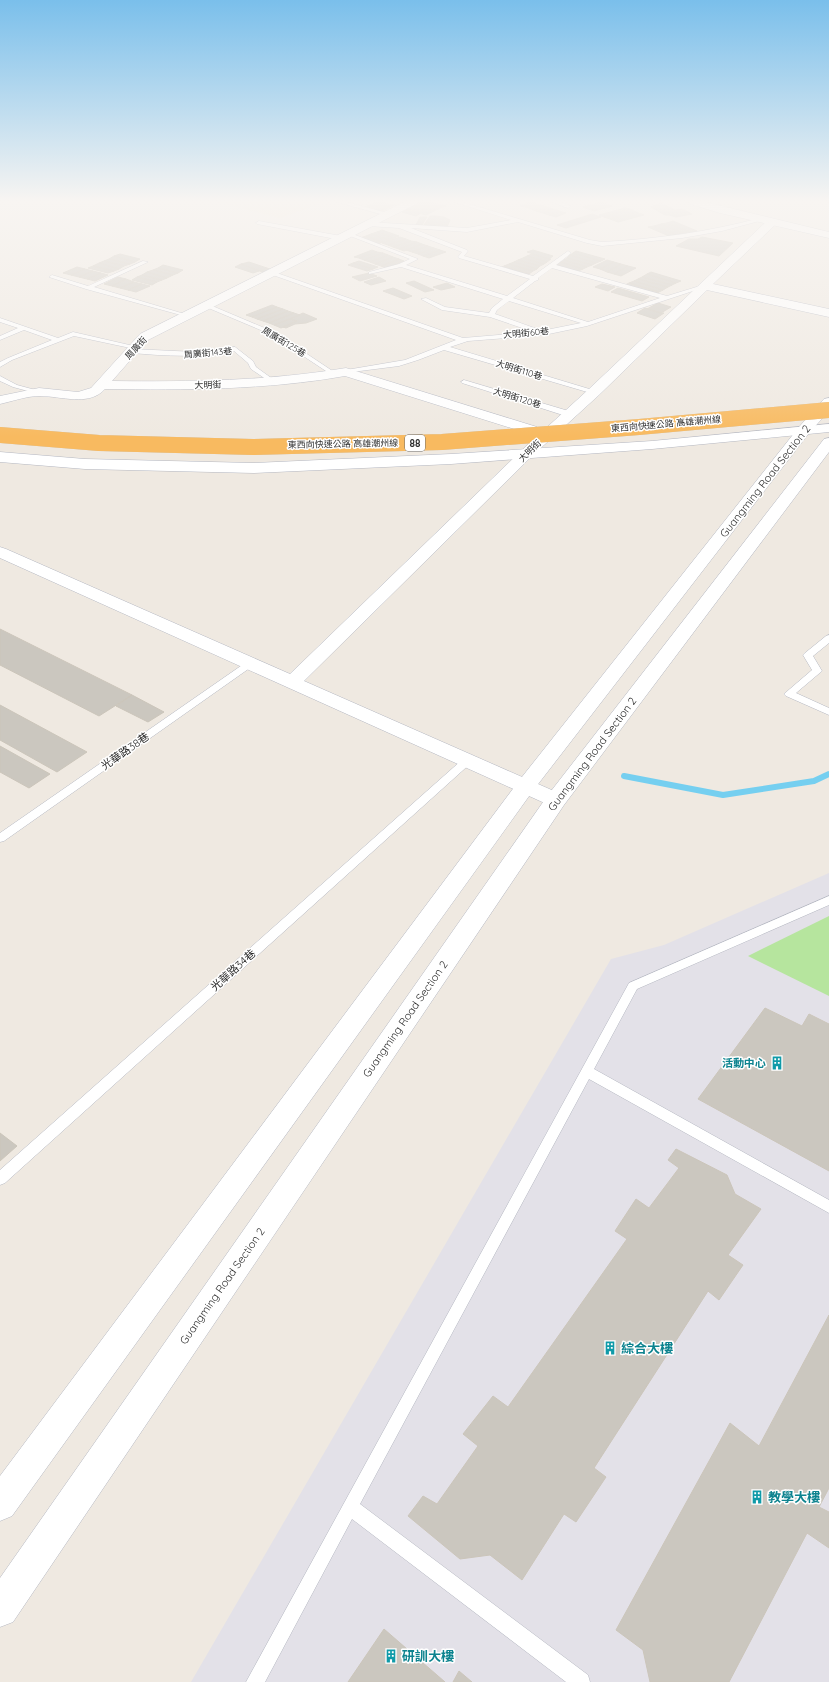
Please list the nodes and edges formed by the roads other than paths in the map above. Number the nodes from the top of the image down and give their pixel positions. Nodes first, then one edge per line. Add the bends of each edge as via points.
1 (61, 280) edge
2 (104, 280) edge
3 (257, 280) edge
4 (293, 280) edge
5 (450, 280) edge
6 (534, 280) edge
7 (604, 280) edge
8 (709, 280) edge
9 (704, 286) junction
10 (88, 288) junction
11 (666, 298) junction
12 (424, 299) dead end
13 (509, 299) junction
14 (208, 306) junction
15 (829, 313) edge
16 (491, 315) junction
17 (186, 316) junction
18 (0, 320) edge
19 (587, 324) junction
20 (24, 328) junction
21 (544, 333) junction
22 (0, 338) edge
23 (58, 340) junction
24 (462, 340) junction
25 (444, 348) junction
26 (133, 349) junction
27 (0, 365) edge
28 (340, 373) junction
29 (0, 378) edge
30 (272, 381) junction
31 (464, 382) dead end
32 (102, 385) junction
33 (39, 392) junction
34 (594, 392) junction
35 (0, 400) edge
36 (829, 408) edge
37 (569, 414) junction
38 (554, 428) junction
39 (829, 428) edge
40 (0, 429) edge
41 (532, 430) junction
42 (804, 430) junction
43 (0, 435) edge
44 (829, 442) edge
45 (0, 448) edge
46 (527, 453) junction
47 (0, 457) edge
48 (0, 552) edge
49 (829, 638) edge
50 (251, 664) junction
51 (291, 683) junction
52 (829, 712) edge
53 (466, 761) junction
54 (525, 787) junction
55 (556, 800) junction
56 (0, 838) edge
57 (829, 900) edge
58 (586, 1071) junction
59 (0, 1179) edge
60 (829, 1207) edge
61 (0, 1504) edge
62 (350, 1507) junction
63 (0, 1609) edge
64 (255, 1682) edge
65 (581, 1682) edge

1 - 10 lane
2 - 10 lane
3 - 14 street, 周廣街
4 - 24 lane
5 - 13 lane
6 - 13 lane
7 - 11 lane
8 - 9 street, 大明街
9 - 11 lane, 大明街60巷
9 - 15 street
9 - 34 street, 大明街
10 - 17 lane
11 - 19 lane, 大明街60巷
12 - 16 lane via 444,309
13 - 16 lane via 494,309
13 - 19 lane
14 - 17 street, 周廣街
14 - 28 lane, 周廣街125巷 via 272,333
16 - 21 lane
17 - 26 street, 周廣街 via 144,337
18 - 20 lane
19 - 21 lane, 大明街60巷
20 - 22 lane
20 - 23 lane
21 - 24 lane, 大明街60巷
23 - 26 lane via 73,334
23 - 27 lane
24 - 25 lane, 大明街60巷
25 - 28 lane, 大明街60巷 via 416,360 386,368
25 - 34 lane, 大明街110巷
26 - 30 lane, 周廣街143巷 via 177,355 201,355 235,349 251,362 253,368
26 - 32 street, 周廣街
28 - 30 street, 大明街
28 - 41 street, 大明街
29 - 33 lane via 15,386
30 - 32 street, 大明街 via 209,386
31 - 37 lane, 大明街120巷
32 - 33 street, 大明街 via 96,391 79,396
33 - 35 street, 大明街
34 - 37 street, 大明街
36 - 38 street
36 - 42 street, Guangming Road Section 2
36 - 43 highway, 東西向快速公路 高雄潮州線 / 88, bridge via 639,427 442,442 253,447 99,443
36 - 45 highway, 東西向快速公路 高雄潮州線 / 88 via 647,437 448,452 269,458 91,455
37 - 38 street, 大明街
38 - 41 street
38 - 46 street, 大明街
39 - 42 street
40 - 41 street via 103,438 253,441 439,436
42 - 46 street via 652,445
42 - 54 street, Guangming Road Section 2
44 - 55 street, Guangming Road Section 2
46 - 47 street via 254,468 85,464
46 - 51 street, 大明街
48 - 50 street
49 - 52 lane via 808,655 817,671 789,694
50 - 51 street
50 - 56 lane, 光華路38巷
51 - 53 street
53 - 54 street
53 - 59 lane, 光華路34巷
54 - 55 street
54 - 61 street, Guangming Road Section 2
55 - 63 street, Guangming Road Section 2
57 - 58 lane via 633,986
58 - 60 lane
58 - 62 lane
62 - 64 lane
62 - 65 lane

